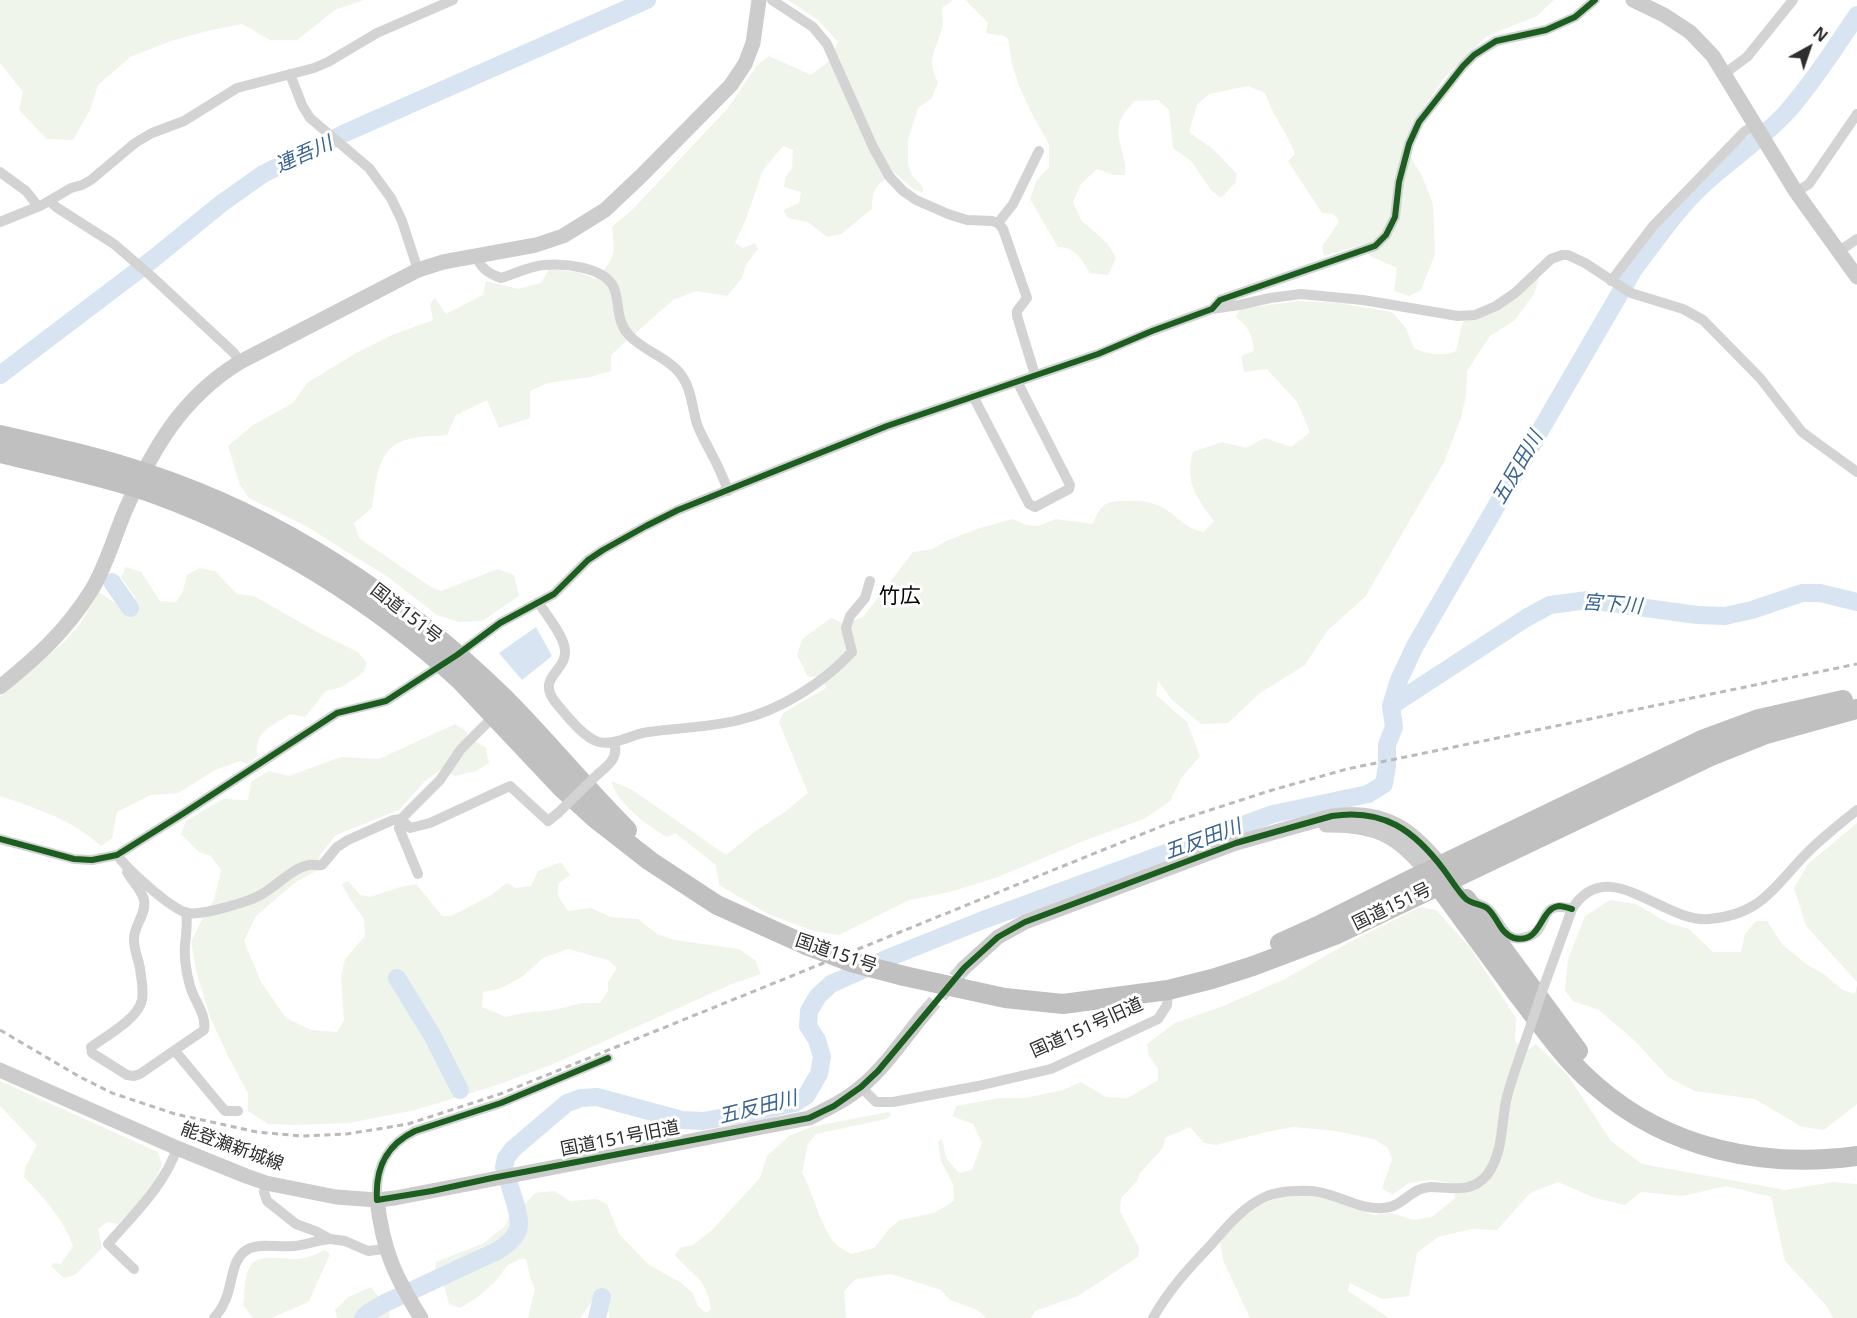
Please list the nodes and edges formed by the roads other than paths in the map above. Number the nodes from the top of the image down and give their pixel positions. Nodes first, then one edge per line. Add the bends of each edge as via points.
1 (453, 0) edge
2 (759, 0) edge
3 (772, 0) edge
4 (1595, 0) edge
5 (1633, 0) edge
6 (1793, 0) edge
7 (290, 74) junction
8 (1724, 74) junction
9 (1857, 114) edge
10 (1756, 128) junction
11 (1039, 151) dead end
12 (0, 172) edge
13 (1796, 192) junction
14 (50, 201) junction
15 (38, 206) junction
16 (0, 222) edge
17 (998, 223) junction
18 (1857, 239) edge
19 (1838, 252) junction
20 (475, 255) junction
21 (418, 270) junction
22 (1857, 277) edge
23 (1613, 282) junction
24 (1212, 309) junction
25 (240, 362) junction
26 (1035, 375) junction
27 (1018, 381) junction
28 (973, 396) junction
29 (0, 435) edge
30 (0, 453) edge
31 (1857, 472) edge
32 (140, 481) junction
33 (728, 491) junction
34 (870, 581) dead end
35 (538, 602) junction
36 (450, 659) junction
37 (0, 687) edge
38 (1857, 696) edge
39 (1857, 709) edge
40 (494, 716) junction
41 (614, 742) junction
42 (1857, 810) edge
43 (400, 819) junction
44 (0, 839) edge
45 (117, 855) junction
46 (126, 866) junction
47 (418, 874) dead end
48 (1439, 875) junction
49 (1466, 899) junction
50 (1572, 909) junction
51 (186, 912) junction
52 (769, 929) junction
53 (964, 968) tunnel mouth
54 (904, 976) junction
55 (1168, 990) junction
56 (925, 1013) tunnel mouth
57 (175, 1051) junction
58 (608, 1058) dead end
59 (0, 1070) edge
60 (861, 1087) junction
61 (238, 1111) dead end
62 (1857, 1142) edge
63 (177, 1148) junction
64 (1857, 1156) edge
65 (266, 1184) junction
66 (377, 1200) junction
67 (330, 1239) junction
68 (385, 1249) junction
69 (134, 1269) dead end
70 (214, 1318) edge
71 (421, 1318) edge
72 (1153, 1318) edge

1 - 7 street via 377,33 328,62
2 - 20 street via 753,43 731,85 605,210 563,236 536,245
3 - 17 street via 819,32 873,147 889,176 903,191 948,214
4 - 24 street via 1575,17 1546,30 1496,41 1463,66 1419,122 1399,182 1395,217 1375,246 1220,300
5 - 8 street via 1690,32
6 - 8 street via 1747,57
7 - 14 street via 237,88 184,120 135,143 91,180
7 - 21 street via 310,118 369,168 391,198
8 - 10 street
9 - 13 street via 1809,184
10 - 13 street
10 - 23 street via 1745,131 1677,199
11 - 17 street via 1013,204
12 - 15 street via 26,191
13 - 19 street
14 - 15 street
14 - 25 street via 114,244
15 - 16 street
17 - 26 street via 1027,298 1017,316
18 - 19 street
19 - 22 street
20 - 21 street
20 - 33 street via 489,274 501,278 528,268 562,265 590,269 613,285 624,331 676,369 686,381 698,426
21 - 25 street
23 - 24 street via 1585,263 1562,255 1551,259 1515,293 1475,315 1458,316 1301,294
23 - 31 street via 1703,320 1760,378 1802,432
24 - 26 street
25 - 32 street via 188,403 162,437
26 - 27 street
27 - 28 street
27 - 28 street via 1070,485 1035,507 1029,504
28 - 33 street via 887,426
29 - 32 highway, 国道151号 via 56,448
30 - 32 highway, 国道151号
32 - 36 highway, 国道151号 via 300,562
32 - 37 street via 92,589 67,627
33 - 35 street via 678,510 603,550 554,594
34 - 41 street via 865,598 850,616 846,628 852,652 804,693 739,721 644,733
35 - 36 street via 500,623
35 - 41 street via 564,643 562,663 548,683 554,701 586,736 604,743
36 - 40 highway, 国道151号
36 - 45 street via 387,701 337,712
36 - 52 highway, 国道151号 via 526,720 632,835 672,867
38 - 48 highway, 国道151号 via 1759,719 1702,740
39 - 48 highway, 国道151号 via 1766,734
40 - 43 street via 461,749 440,780
40 - 52 highway, 国道151号 via 560,786 641,854 717,905
41 - 43 street, bridge via 616,753 612,762 548,821 510,786 430,823 410,828
42 - 50 street via 1748,911 1705,920 1687,917 1614,886 1592,891
43 - 47 street via 399,828
43 - 51 street via 348,840 322,865 308,865 258,896 206,912
44 - 45 street via 74,859
45 - 46 street
46 - 51 street
46 - 57 street via 144,901 134,938 142,1001 132,1016 90,1050 114,1068 134,1076
48 - 49 street
48 - 53 street via 1399,842 1369,828 1321,825 1268,834 1025,922 998,937
48 - 54 highway, 国道151号 via 1248,957 1166,981 1111,990 1011,989
48 - 55 highway, 国道151号 via 1324,939 1253,966
48 - 64 highway via 1546,1031 1595,1086 1622,1107 1688,1141 1726,1153 1821,1161
49 - 50 street via 1487,908 1505,933 1516,938 1535,933 1546,914 1556,907
49 - 62 highway via 1580,1053 1631,1098 1664,1118 1728,1140 1795,1148
50 - 72 street, bridge via 1507,1099 1499,1152 1485,1178 1463,1189 1418,1190 1386,1208 1362,1206 1313,1191 1269,1196 1233,1221 1179,1279
51 - 57 street via 184,946 189,985 205,1023 204,1030
52 - 54 highway, 国道151号, bridge via 851,962
54 - 55 highway, 国道151号 via 1005,998 1063,1004
55 - 60 street, 国道151号旧道 via 1167,1005 1158,1019 1052,1069 893,1102 876,1102
56 - 60 street
57 - 61 street via 225,1111
58 - 66 street via 501,1103 405,1136 378,1170
59 - 63 street, 能登瀬新城線
60 - 66 street, 国道151号旧道 via 810,1118
63 - 65 street, 能登瀬新城線
63 - 69 street via 159,1183 108,1244
65 - 66 street, 能登瀬新城線
65 - 67 street via 267,1201 296,1224
66 - 68 street
67 - 68 street via 368,1251
67 - 70 street via 292,1246 253,1246 237,1260 227,1300
68 - 71 street

